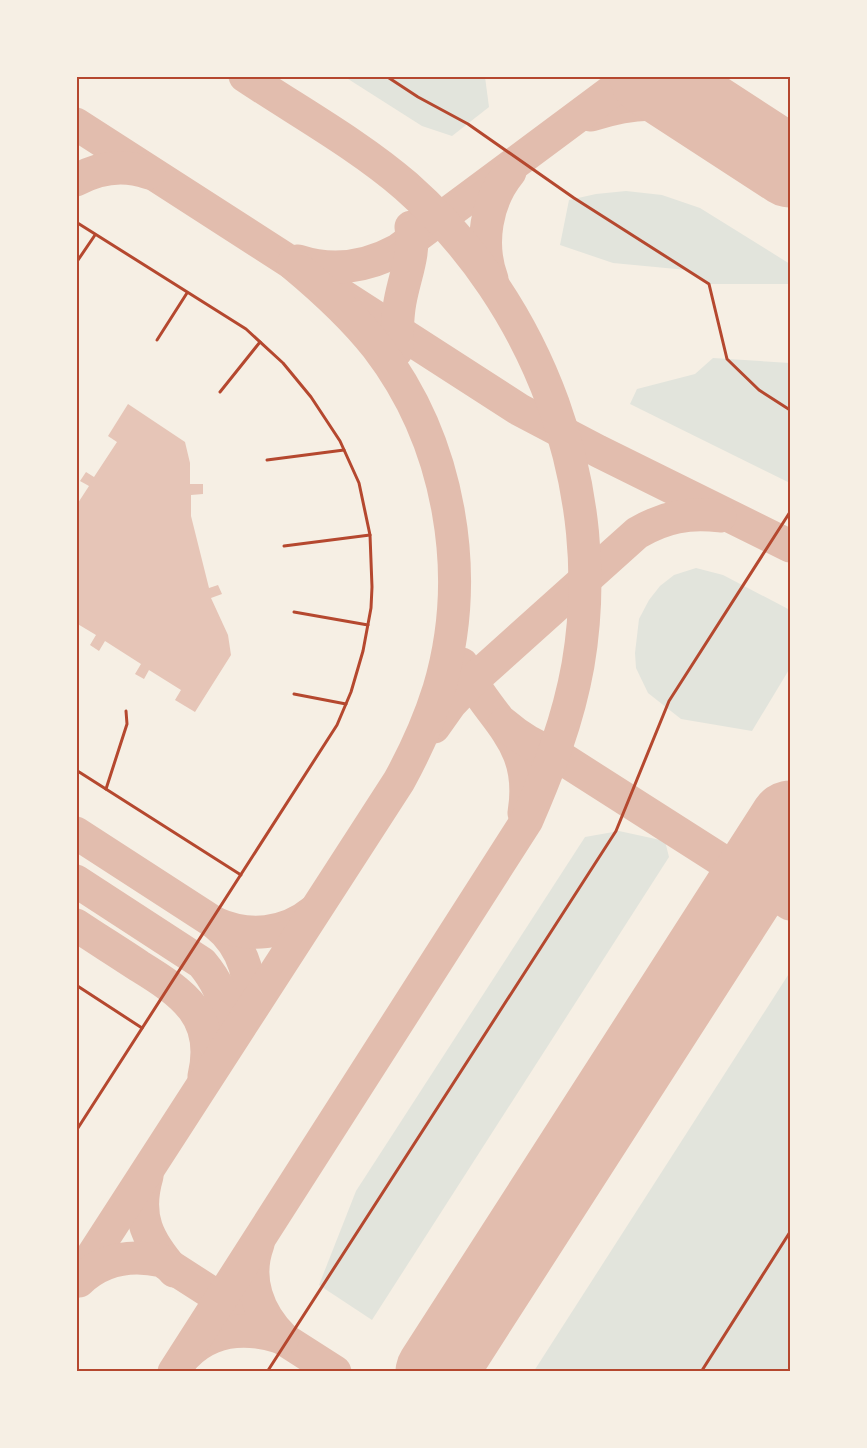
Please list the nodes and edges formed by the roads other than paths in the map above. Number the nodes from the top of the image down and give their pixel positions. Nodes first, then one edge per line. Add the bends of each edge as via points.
1 (386, 76) edge
2 (76, 222) edge
3 (95, 235) junction
4 (76, 263) edge
5 (188, 293) junction
6 (157, 340) dead end
7 (260, 342) junction
8 (220, 392) dead end
9 (790, 410) edge
10 (344, 450) junction
11 (267, 460) dead end
12 (790, 512) edge
13 (370, 535) junction
14 (284, 546) dead end
15 (294, 612) dead end
16 (369, 625) junction
17 (294, 694) dead end
18 (346, 704) junction
19 (126, 711) dead end
20 (76, 770) edge
21 (106, 789) junction
22 (241, 875) junction
23 (76, 985) edge
24 (142, 1028) junction
25 (76, 1131) edge
26 (790, 1232) edge
27 (267, 1371) edge
28 (701, 1371) edge

1 - 9 lane via 468,124 574,198 709,284 727,359 759,390
2 - 3 lane
3 - 4 lane
3 - 5 lane
5 - 6 lane
5 - 7 lane
7 - 8 lane
7 - 10 lane via 311,397
10 - 11 lane
10 - 13 lane via 359,483
12 - 27 lane via 669,701 616,831
13 - 14 lane
13 - 16 lane
15 - 16 lane
16 - 18 lane
17 - 18 lane
18 - 22 lane via 337,725
19 - 21 lane via 127,724
20 - 21 lane
21 - 22 lane
22 - 24 lane
23 - 24 lane
24 - 25 lane
26 - 28 lane

